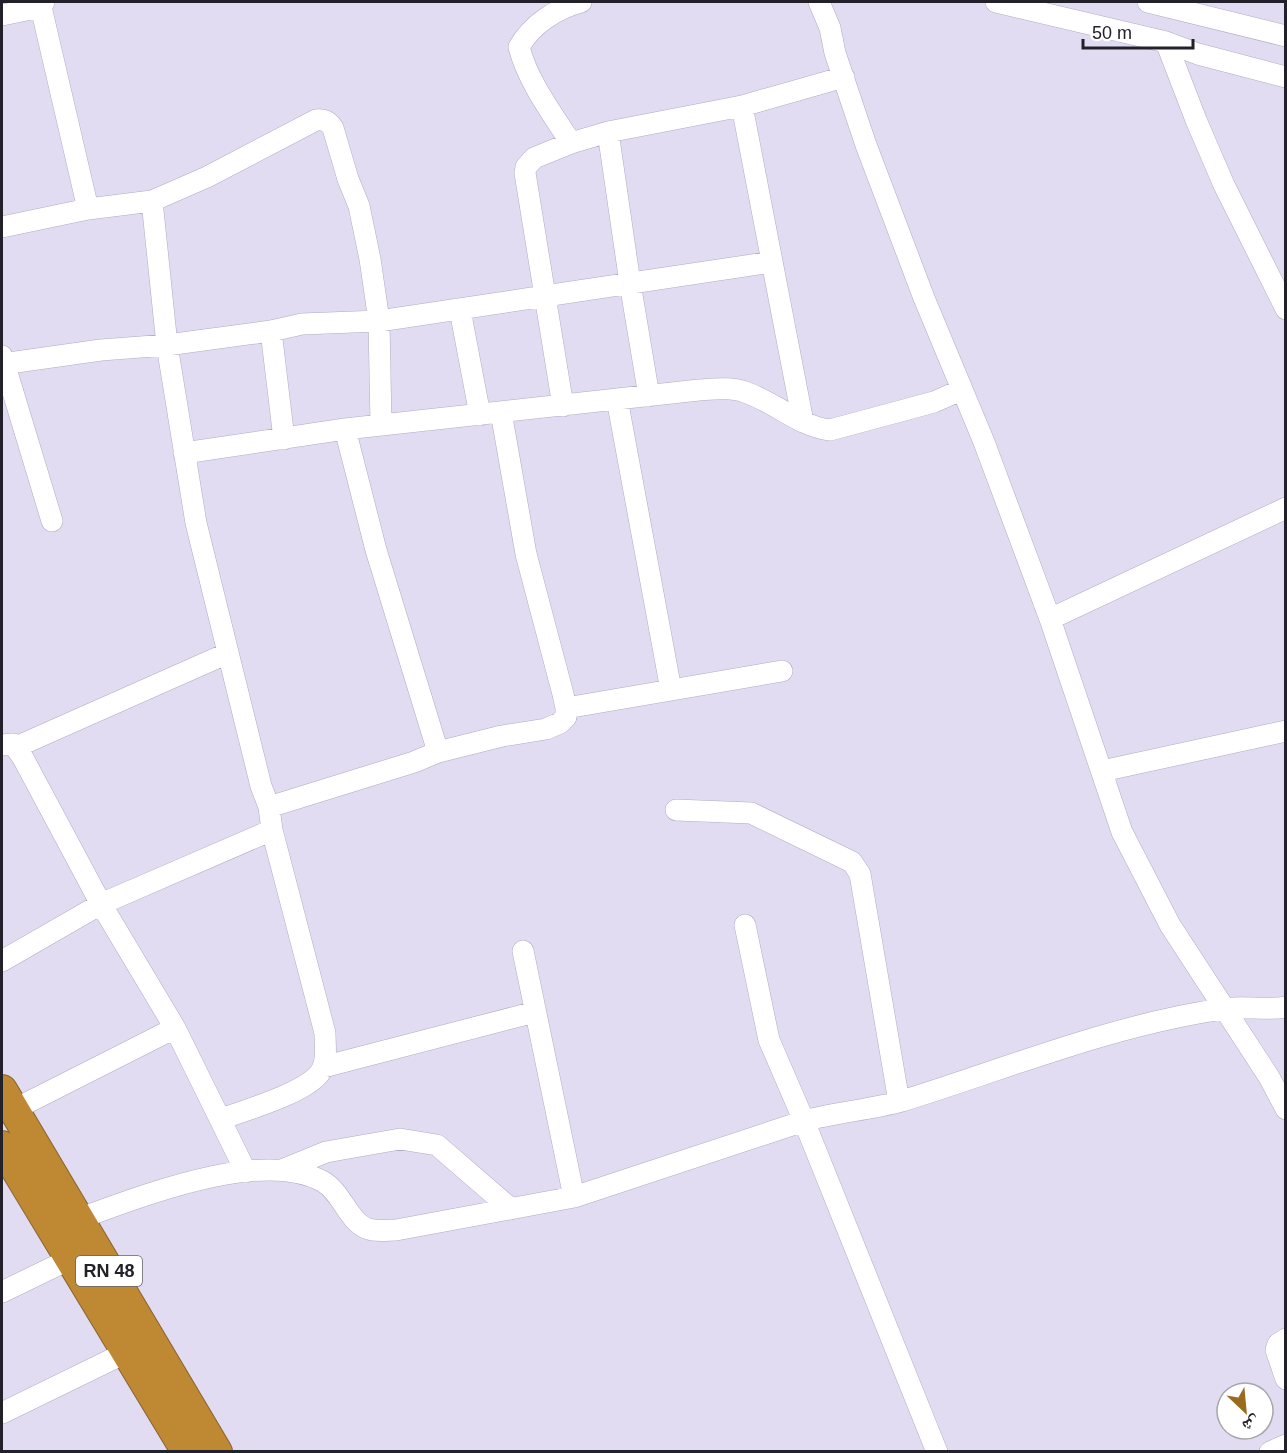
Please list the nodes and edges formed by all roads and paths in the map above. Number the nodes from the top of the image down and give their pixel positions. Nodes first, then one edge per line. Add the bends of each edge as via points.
1 (581, 2) edge
2 (819, 2) edge
3 (996, 2) edge
4 (1148, 2) edge
5 (42, 4) edge
6 (2, 15) edge
7 (1286, 36) edge
8 (1166, 42) junction
9 (844, 77) junction
10 (1286, 77) edge
11 (742, 106) junction
12 (608, 132) junction
13 (571, 143) junction
14 (152, 201) junction
15 (88, 209) junction
16 (2, 227) edge
17 (772, 262) junction
18 (630, 284) junction
19 (545, 296) junction
20 (1286, 309) edge
21 (460, 310) junction
22 (380, 321) junction
23 (271, 331) junction
24 (167, 345) junction
25 (2, 361) edge
26 (961, 390) junction
27 (649, 396) junction
28 (617, 399) junction
29 (563, 406) junction
30 (491, 413) junction
31 (803, 422) junction
32 (381, 425) junction
33 (345, 429) junction
34 (284, 439) junction
35 (184, 453) junction
36 (1286, 508) edge
37 (52, 521) dead end
38 (1050, 619) junction
39 (228, 653) junction
40 (782, 671) dead end
41 (671, 690) junction
42 (566, 708) junction
43 (1286, 731) edge
44 (9, 746) edge
45 (438, 752) junction
46 (1102, 771) junction
47 (269, 807) junction
48 (676, 810) dead end
49 (272, 830) junction
50 (101, 904) junction
51 (745, 925) dead end
52 (523, 951) dead end
53 (2, 961) edge
54 (1286, 1007) edge
55 (1224, 1008) junction
56 (535, 1012) junction
57 (175, 1028) junction
58 (323, 1067) junction
59 (8, 1100) edge
60 (899, 1101) junction
61 (1286, 1109) edge
62 (221, 1119) junction
63 (804, 1121) junction
64 (6, 1162) edge
65 (282, 1170) junction
66 (246, 1172) junction
67 (574, 1197) junction
68 (511, 1209) junction
69 (78, 1219) junction
70 (70, 1259) junction
71 (2, 1292) edge
72 (1286, 1339) edge
73 (127, 1352) junction
74 (1286, 1379) edge
75 (2, 1413) edge
76 (1286, 1445) edge
77 (184, 1451) edge
78 (217, 1452) edge
79 (937, 1452) edge
80 (1270, 1452) edge

1 - 13 street via 566,6 541,22 519,47 542,96
2 - 9 street
3 - 8 street
4 - 7 street
5 - 6 street
5 - 15 street
8 - 10 street
8 - 20 street via 1224,185
9 - 11 street
9 - 26 street via 866,145
11 - 12 street
11 - 17 street
12 - 13 street
12 - 18 street
13 - 19 street via 534,158 526,167
14 - 15 street
14 - 22 street via 316,120 329,122 359,206
14 - 24 street
15 - 16 street
17 - 18 street
17 - 31 street
18 - 19 street
18 - 27 street
19 - 21 street
19 - 29 street
21 - 22 street
21 - 30 street
22 - 23 street via 302,324
22 - 32 street
23 - 24 street
23 - 34 street
24 - 25 street
24 - 35 street
25 - 37 street
26 - 31 street via 934,402 841,428 819,429
26 - 38 street
27 - 28 street
27 - 31 street via 738,390
28 - 29 street
28 - 41 street
29 - 30 street
30 - 32 street
30 - 42 street
32 - 33 street
33 - 34 street
33 - 45 street via 376,550
34 - 35 street
35 - 39 street via 196,523
36 - 38 street
38 - 46 street
39 - 44 street
39 - 47 street
40 - 41 street
41 - 42 street
42 - 45 street via 566,717 546,729
43 - 46 street
44 - 50 street via 24,758
45 - 47 street
46 - 55 street via 1122,832 1170,925
47 - 49 street
48 - 60 street via 751,813 852,862 860,874
49 - 50 street
49 - 58 street via 325,1033
50 - 53 street
50 - 57 street
51 - 63 street via 769,1040
52 - 56 street
54 - 55 street
55 - 60 street via 1136,1027
55 - 61 street
56 - 58 street
56 - 67 street
57 - 59 street
57 - 62 street
58 - 62 street via 292,1092
59 - 69 highway, RN 48
60 - 63 street
62 - 66 street
63 - 67 street
63 - 79 street
64 - 70 highway, RN 48
65 - 66 street
65 - 68 street via 321,1180 335,1189 353,1219 372,1230 396,1230
65 - 68 street via 326,1152 400,1138 437,1145
66 - 69 street via 171,1187
67 - 68 street
69 - 78 highway, RN 48
70 - 71 street
70 - 73 highway, RN 48
72 - 74 street via 1276,1350
73 - 75 street
73 - 77 highway, RN 48
76 - 80 street

